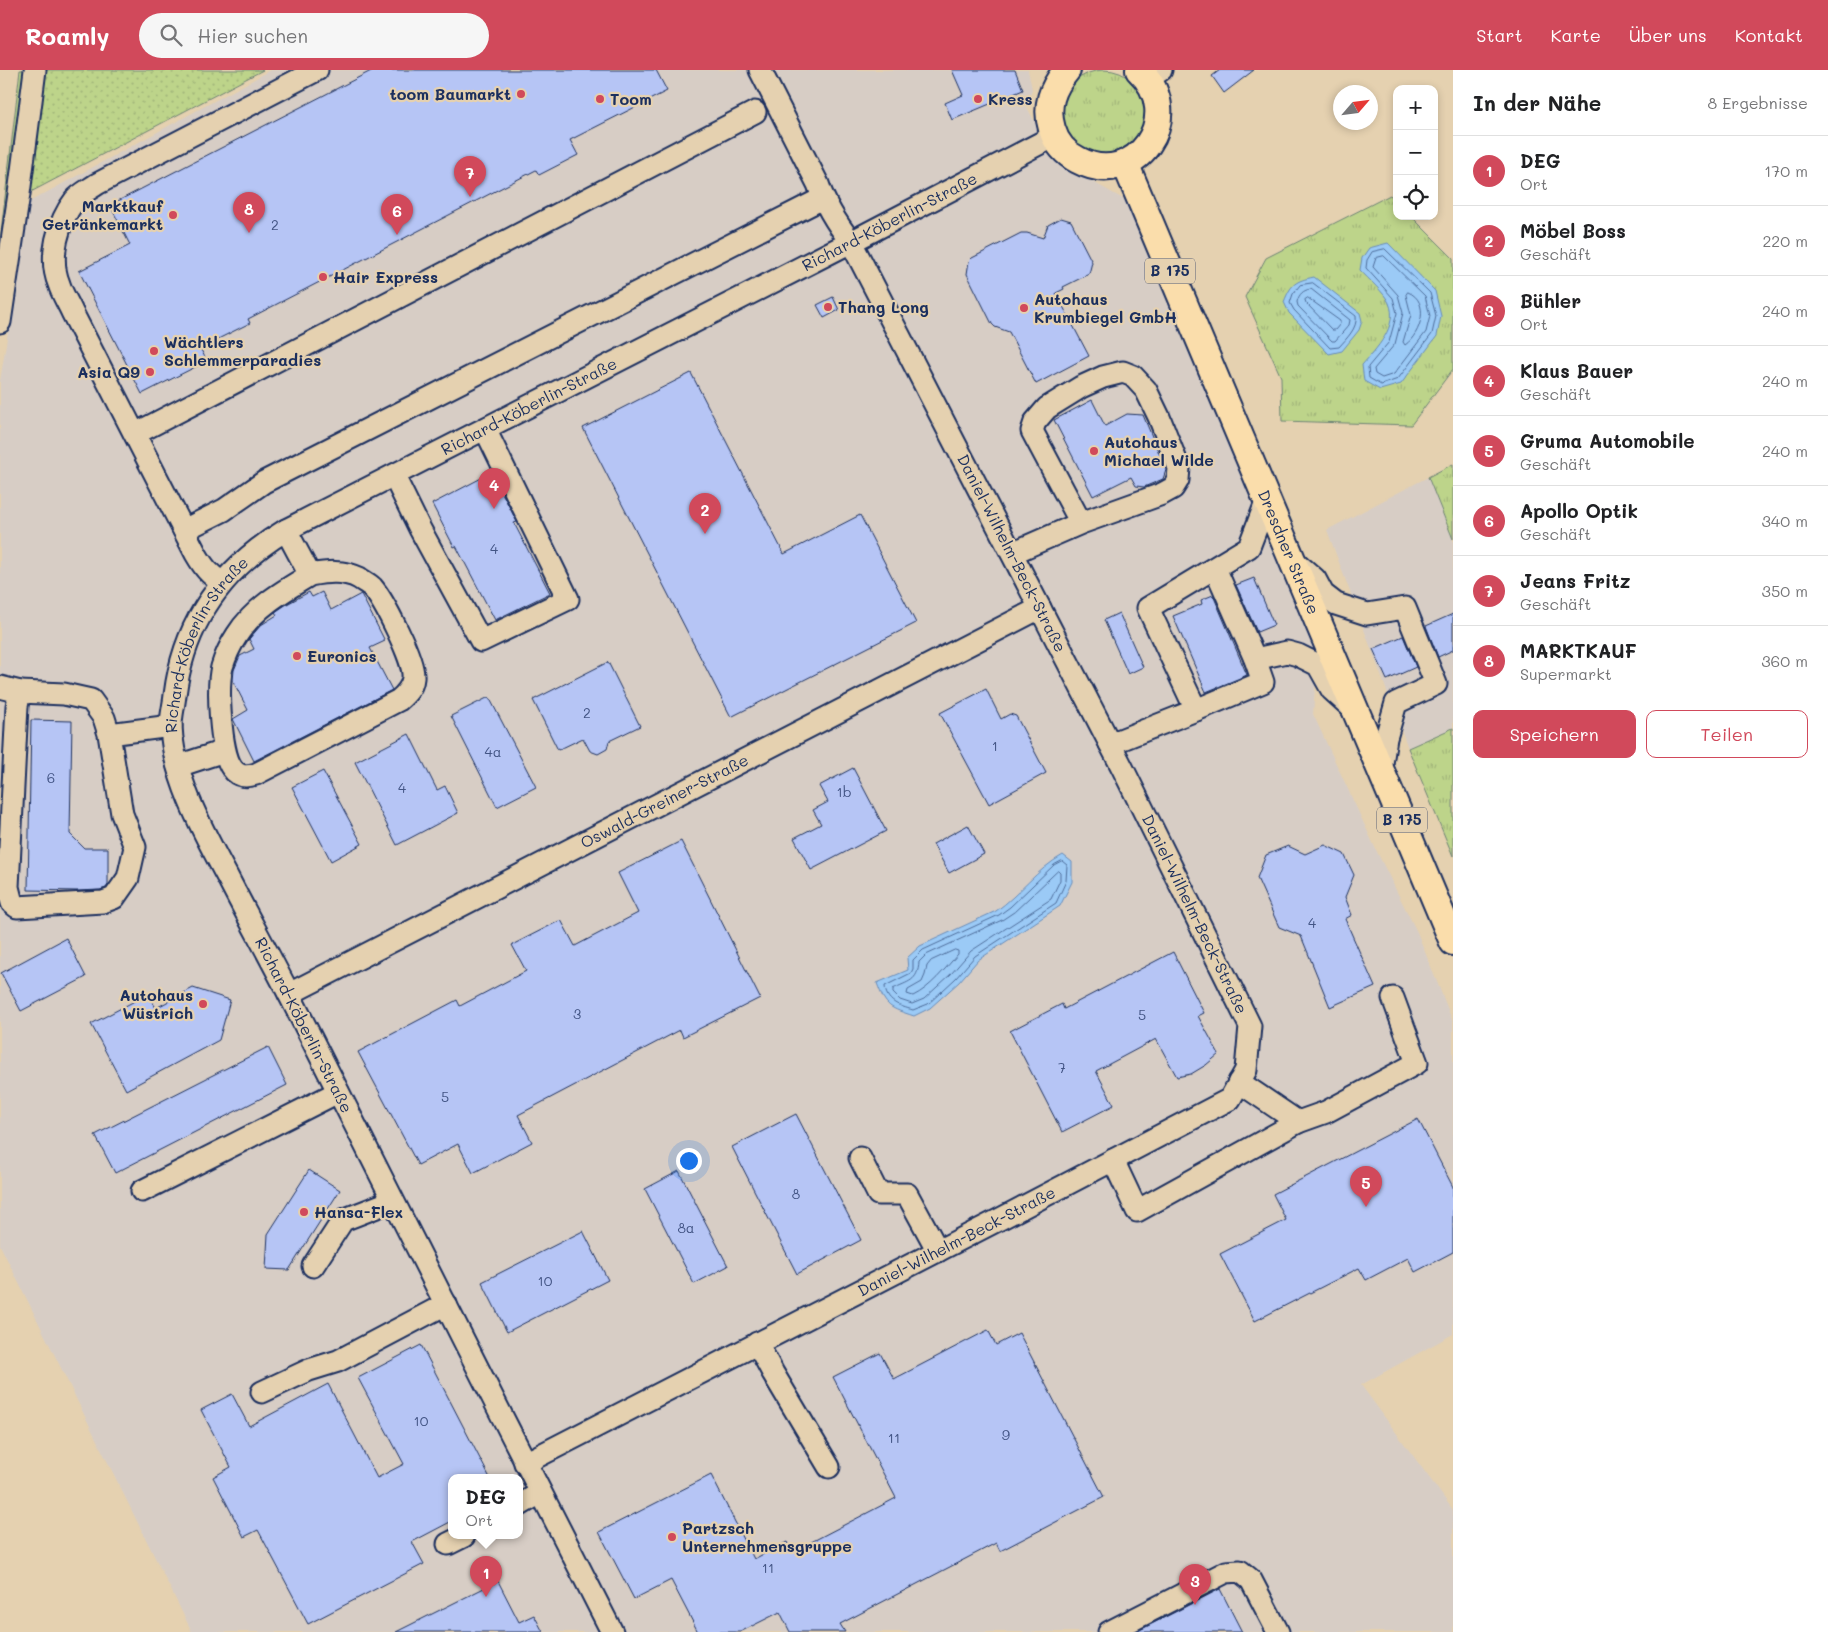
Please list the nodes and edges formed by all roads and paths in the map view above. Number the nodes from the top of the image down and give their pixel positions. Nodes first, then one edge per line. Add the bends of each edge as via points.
1 (35, 70) edge
2 (316, 70) edge
3 (760, 70) edge
4 (1067, 70) edge
5 (1149, 73) edge
6 (755, 112) dead end
7 (1054, 136) junction
8 (1125, 163) junction
9 (823, 198) junction
10 (851, 242) junction
11 (0, 322) edge
12 (485, 429) junction
13 (135, 434) junction
14 (394, 476) junction
15 (1267, 500) junction
16 (1081, 523) junction
17 (184, 530) junction
18 (286, 530) junction
19 (1012, 553) junction
20 (1291, 558) junction
21 (1215, 568) junction
22 (310, 575) junction
23 (222, 582) junction
24 (1040, 608) junction
25 (1255, 659) junction
26 (10, 690) edge
27 (1196, 710) junction
28 (1356, 712) junction
29 (171, 726) junction
30 (109, 734) junction
31 (1110, 744) junction
32 (224, 751) junction
33 (178, 766) junction
34 (1381, 770) junction
35 (1453, 942) edge
36 (289, 994) junction
37 (1393, 998) dead end
38 (1239, 1082) junction
39 (338, 1092) junction
40 (1298, 1122) junction
41 (860, 1158) dead end
42 (1113, 1160) junction
43 (142, 1191) dead end
44 (392, 1201) junction
45 (938, 1251) junction
46 (313, 1266) dead end
47 (446, 1304) junction
48 (757, 1343) junction
49 (262, 1392) dead end
50 (525, 1463) junction
51 (829, 1467) dead end
52 (540, 1493) junction
53 (523, 1503) edge
54 (612, 1632) edge
55 (1109, 1632) edge
56 (1278, 1632) edge

1 - 11 street
2 - 13 street via 97,184 76,199 62,222 55,249 58,283
3 - 9 street, Daniel-Wilhelm-Beck-Straße
4 - 7 main road via 1056,83 1050,99 1048,118
5 - 8 main road via 1159,108 1158,124 1142,152
6 - 13 street
7 - 8 main road via 1061,148 1085,164 1100,167
7 - 10 street, Richard-Köberlin-Straße
8 - 15 main road, Dresdner Straße / B 175
9 - 10 street, Daniel-Wilhelm-Beck-Straße
9 - 17 street via 264,482 224,510
10 - 12 street, Richard-Köberlin-Straße
10 - 19 street, Daniel-Wilhelm-Beck-Straße
12 - 14 street, Richard-Köberlin-Straße
12 - 14 street via 568,599 481,641
13 - 17 street
14 - 18 street, Richard-Köberlin-Straße
15 - 20 main road, Dresdner Straße / B 175
15 - 21 street via 1249,547
16 - 16 street via 1032,430 1047,408 1102,377 1123,372 1133,376 1146,390 1179,468 1178,480 1173,488 1162,494
16 - 19 street
17 - 23 street via 205,569
18 - 22 street
18 - 23 street, Richard-Köberlin-Straße via 264,543
19 - 24 street, Daniel-Wilhelm-Beck-Straße
20 - 28 main road, Dresdner Straße / B 175
20 - 34 street via 1336,604 1367,614 1405,608 1436,684 1396,704
21 - 25 street
21 - 27 street via 1148,608
22 - 32 street via 269,601 236,635 221,675
22 - 32 street via 348,574 371,586 409,654 413,677 411,686 399,700 256,774 247,777 239,774 232,768
23 - 29 street, Richard-Köberlin-Straße via 206,604 183,651
24 - 31 street, Daniel-Wilhelm-Beck-Straße
24 - 36 street, Oswald-Greiner-Straße
25 - 27 street via 1262,682
25 - 28 street via 1287,652 1318,665 1332,690
26 - 30 street via 64,694 91,700 104,718
26 - 30 street via 17,706 8,887 12,904 18,907 103,902 114,898 128,878 135,847 122,814
27 - 31 street
28 - 34 main road, Dresdner Straße / B 175
29 - 30 street
29 - 33 street, Richard-Köberlin-Straße
31 - 38 street, Daniel-Wilhelm-Beck-Straße via 1250,1026 1246,1070
32 - 33 street
33 - 36 street, Richard-Köberlin-Straße via 194,814
34 - 35 main road, Dresdner Straße / B 175
36 - 39 street, Richard-Köberlin-Straße
37 - 40 street via 1417,1063 1326,1112
38 - 40 street
38 - 42 street, Daniel-Wilhelm-Beck-Straße via 1230,1099
39 - 43 street
39 - 44 street, Richard-Köberlin-Straße
40 - 42 street via 1137,1211
41 - 45 street via 878,1194 906,1194
42 - 45 street, Daniel-Wilhelm-Beck-Straße
44 - 46 street via 343,1220
44 - 47 street, Richard-Köberlin-Straße
45 - 48 street, Daniel-Wilhelm-Beck-Straße
47 - 49 street via 338,1361 309,1370
47 - 50 street, Richard-Köberlin-Straße
48 - 50 street, Daniel-Wilhelm-Beck-Straße
48 - 51 street
50 - 52 street, Richard-Köberlin-Straße
52 - 53 street
52 - 54 street, Richard-Köberlin-Straße
55 - 56 street via 1226,1572 1240,1571 1251,1580

